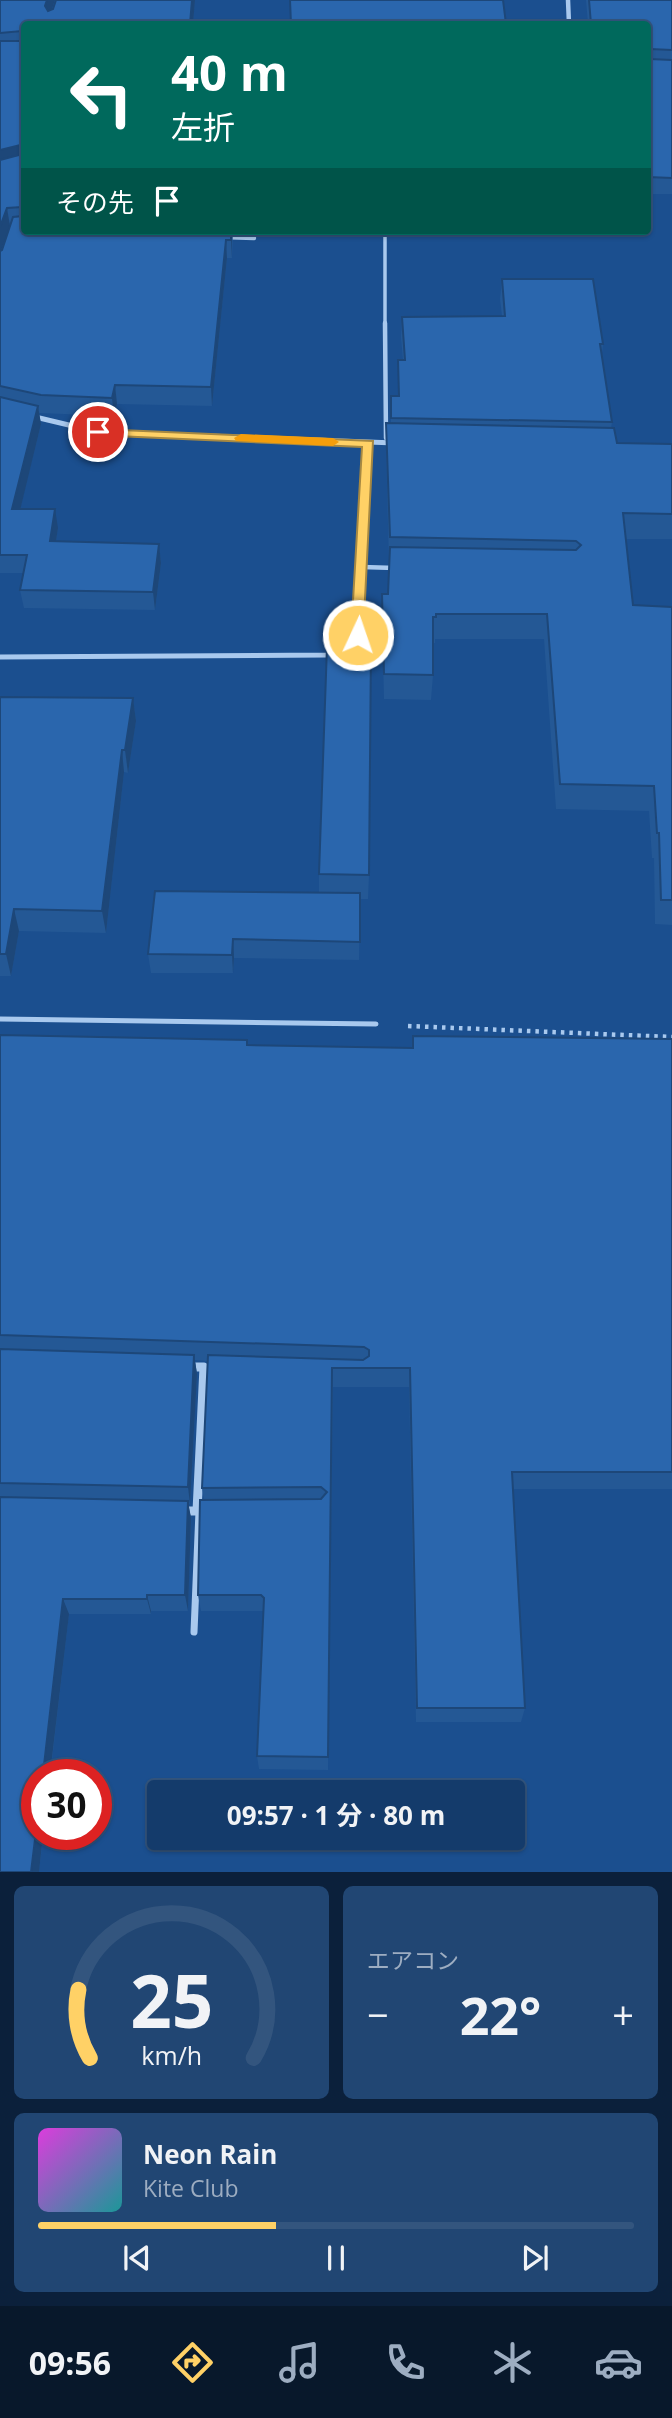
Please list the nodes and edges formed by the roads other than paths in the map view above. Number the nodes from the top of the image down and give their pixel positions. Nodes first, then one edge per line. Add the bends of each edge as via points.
1 (568, 0) edge
2 (569, 21) edge
3 (385, 235) edge
4 (212, 236) edge
5 (254, 238) dead end
6 (24, 415) edge
7 (369, 443) junction
8 (386, 443) junction
9 (400, 443) edge
10 (362, 567) junction
11 (402, 568) edge
12 (0, 657) edge
13 (0, 1019) edge
14 (376, 1024) road end
15 (177, 1366) edge
16 (204, 1367) junction
17 (217, 1368) edge
18 (171, 1510) edge
19 (197, 1511) junction
20 (211, 1511) edge
21 (194, 1632) dead end

1 - 2 street
3 - 8 lane
4 - 5 street
6 - 7 street via 98,432
7 - 8 street
7 - 10 street
8 - 9 street
10 - 11 lane
10 - 12 street via 358,635 327,655
13 - 14 lane
15 - 16 street
16 - 17 lane
16 - 19 street
18 - 19 street
19 - 20 lane
19 - 21 lane

